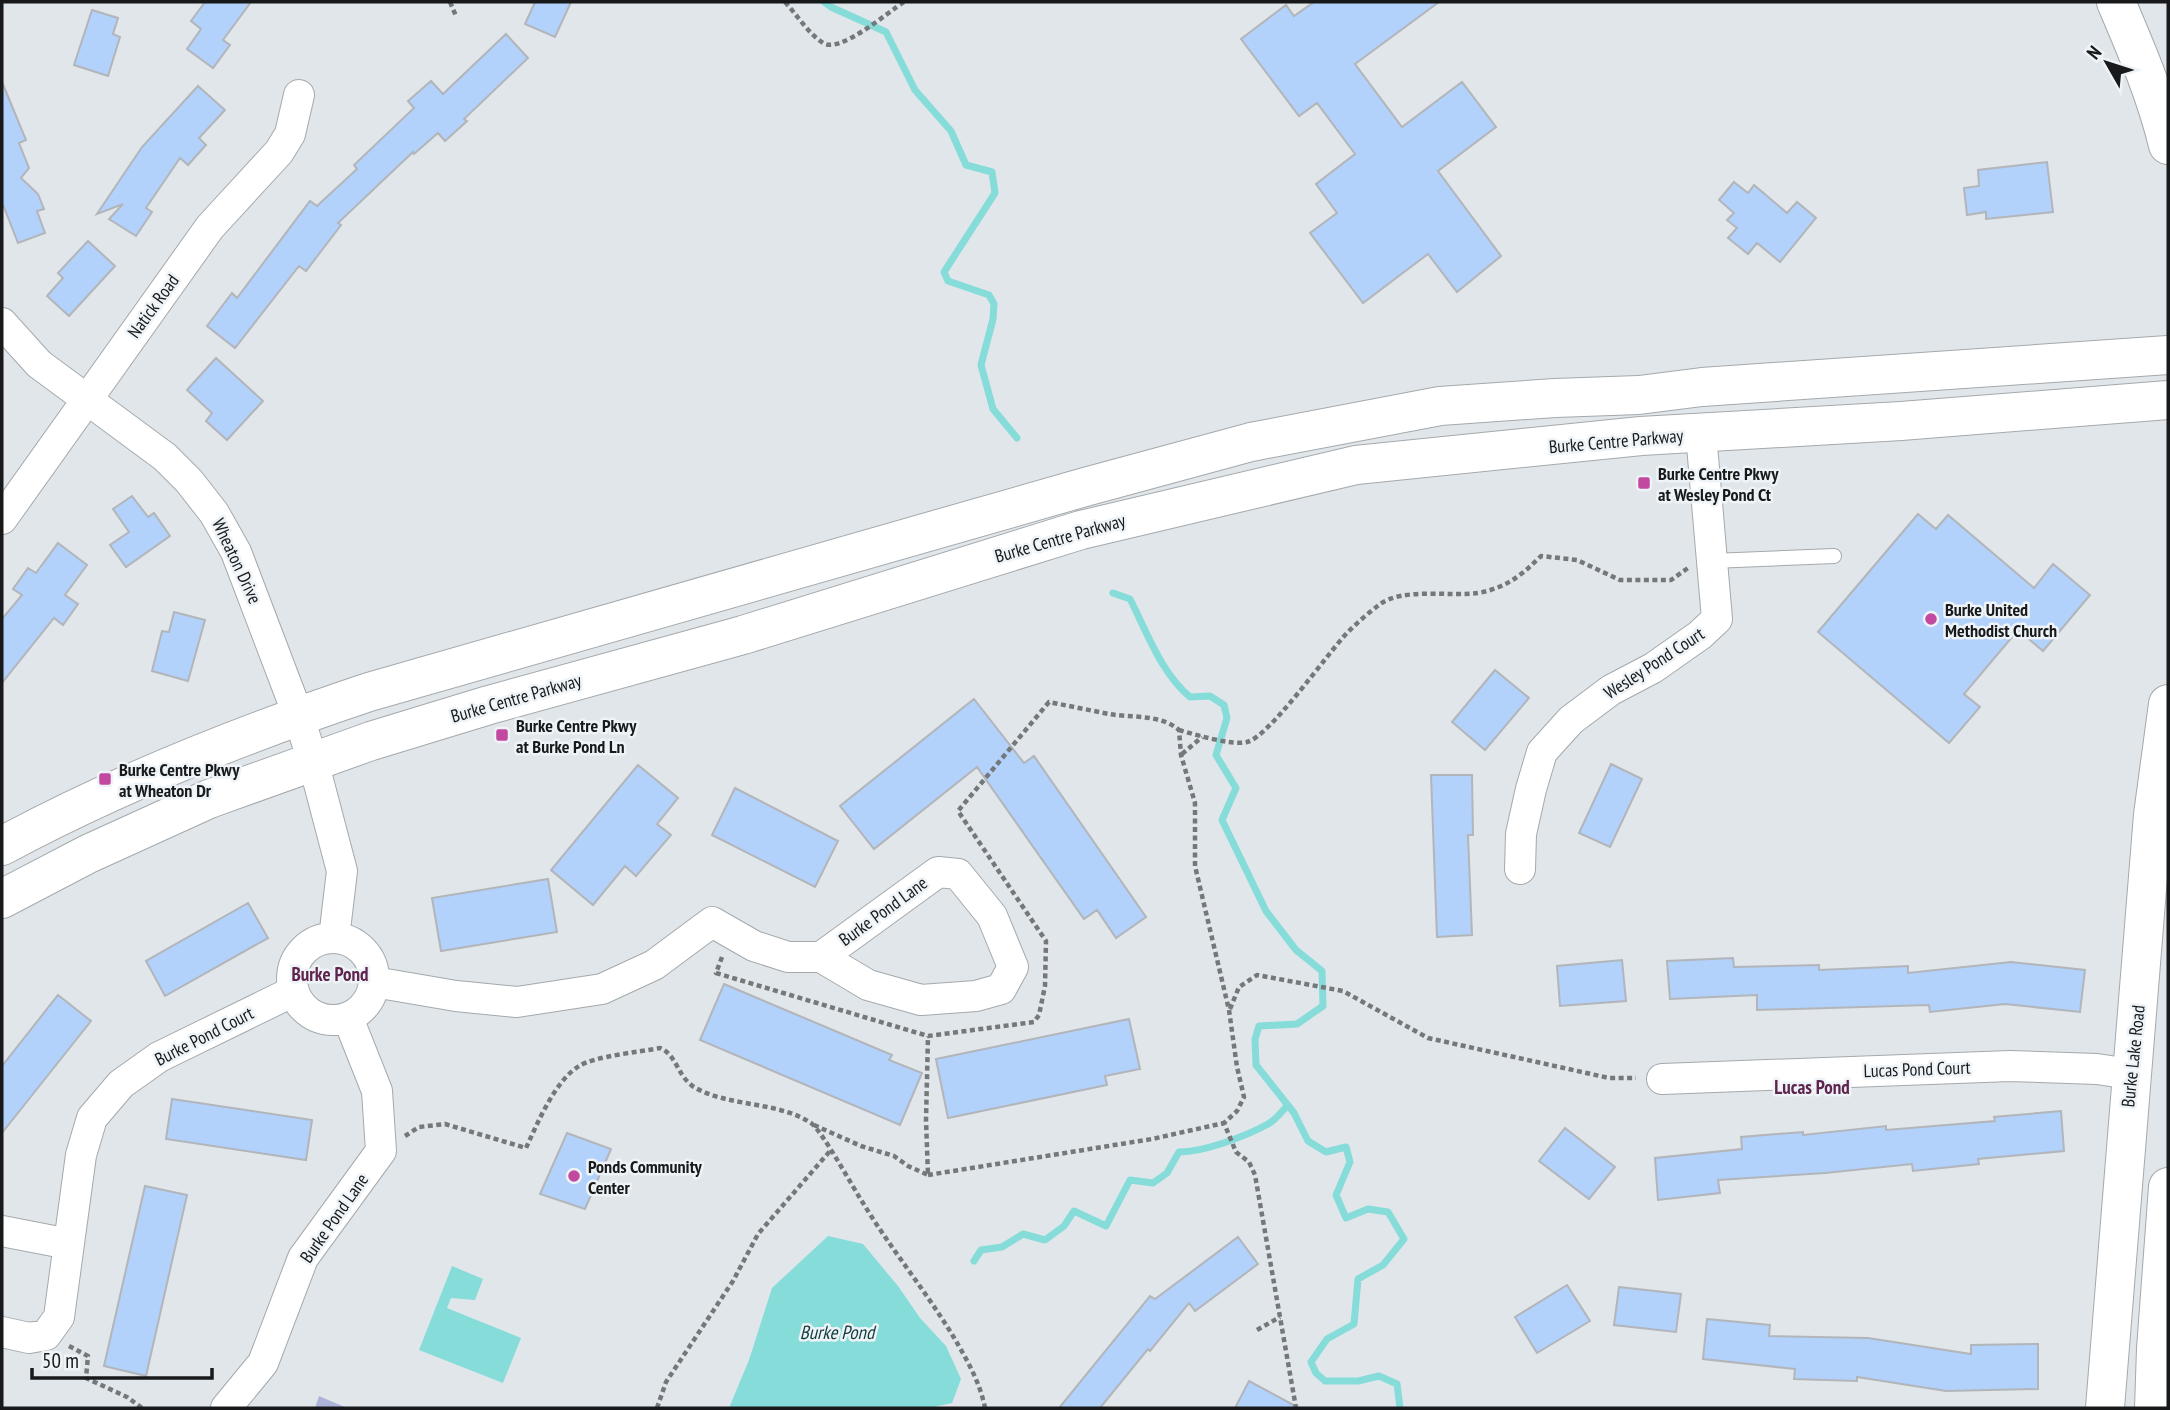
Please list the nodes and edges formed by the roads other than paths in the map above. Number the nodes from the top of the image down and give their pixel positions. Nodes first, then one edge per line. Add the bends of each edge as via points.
1 (2116, 2) edge
2 (299, 95) dead end
3 (2168, 145) edge
4 (2, 323) edge
5 (2168, 355) edge
6 (86, 399) junction
7 (2168, 400) edge
8 (1701, 434) junction
9 (2, 519) edge
10 (1834, 556) dead end
11 (1712, 566) junction
12 (2168, 704) edge
13 (299, 715) junction
14 (313, 761) junction
15 (2, 846) edge
16 (1520, 869) dead end
17 (2, 899) edge
18 (334, 938) junction
19 (821, 957) junction
20 (374, 982) junction
21 (294, 991) junction
22 (348, 1018) junction
23 (2130, 1074) junction
24 (1662, 1079) road end
25 (2168, 1187) edge
26 (2, 1230) edge
27 (69, 1244) junction
28 (2, 1332) edge
29 (226, 1408) edge
30 (2105, 1408) edge
31 (2154, 1408) edge

1 - 3 main road via 2158,103
2 - 6 street, Natick Road via 290,134 279,152 210,227
4 - 6 street, Wheaton Drive via 39,364
5 - 13 main road via 1440,407 1347,422 1085,486
6 - 9 street, Natick Road
6 - 13 street, Wheaton Drive via 164,457 215,513 251,587
7 - 8 main road, Burke Centre Parkway
8 - 11 street, Wesley Pond Court
8 - 14 main road, Burke Centre Parkway via 1356,465 1081,530
10 - 11 lane
11 - 16 street, Wesley Pond Court via 1717,619 1653,668 1611,690 1571,720 1542,752 1521,834
12 - 23 main road, Burke Lake Road
13 - 14 street, Wheaton Drive
13 - 15 main road via 122,787
14 - 17 main road, Burke Centre Parkway via 209,799
14 - 18 street via 342,871
18 - 20 street via 347,940 368,956
18 - 21 street via 309,945 300,954 294,965
19 - 19 street, Burke Pond Lane via 867,985 921,1000 976,996 1001,989 1013,967 992,916 958,874 938,872
19 - 20 street, Burke Pond Lane via 788,957 754,946 712,922 653,965 601,989 517,1002
20 - 22 street via 366,1004
21 - 22 street via 305,1010 315,1016
21 - 27 street, Burke Pond Court via 159,1057 121,1084 92,1118 81,1155
22 - 29 street, Burke Pond Lane via 377,1091 381,1151 303,1258 263,1363
23 - 24 street, Lucas Pond Court via 2010,1066
23 - 30 main road, Burke Lake Road
25 - 31 main road
26 - 27 street
27 - 28 street, Burke Pond Court via 59,1317 46,1335 29,1338

